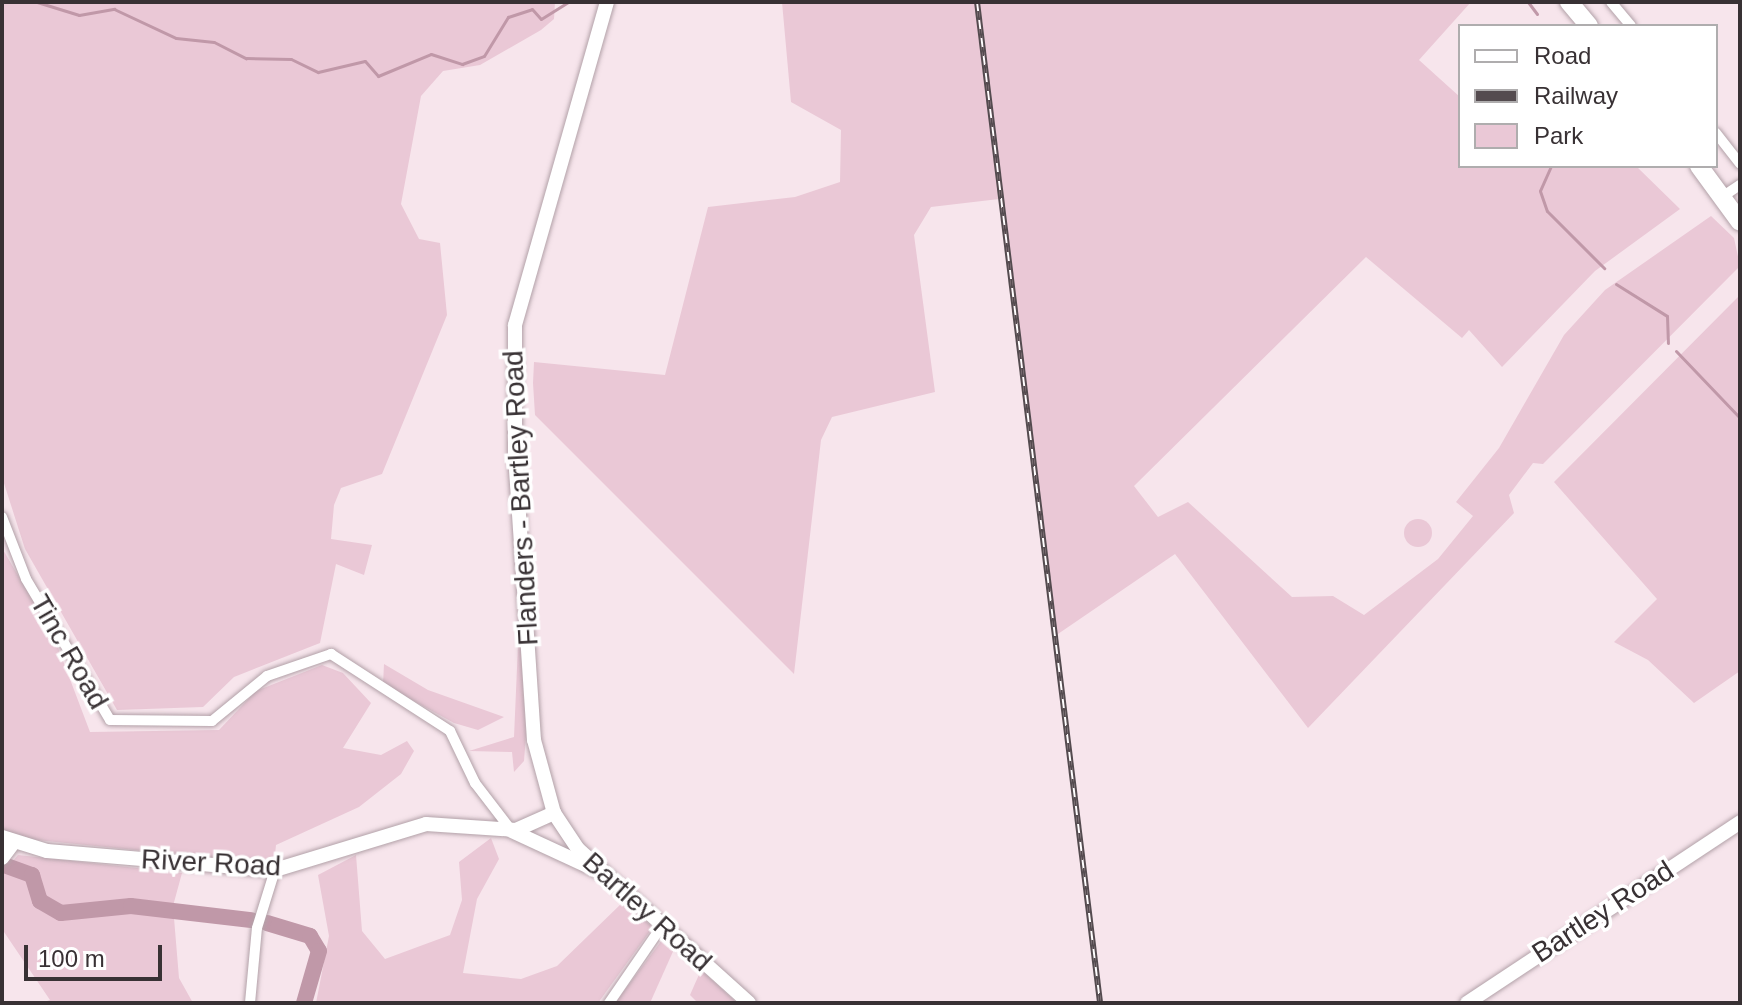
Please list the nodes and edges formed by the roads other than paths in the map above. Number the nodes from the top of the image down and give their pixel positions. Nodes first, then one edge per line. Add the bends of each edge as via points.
1 (607, 2) edge
2 (1569, 2) edge
3 (1611, 2) edge
4 (1587, 24) edge
5 (1629, 24) edge
6 (1718, 136) edge
7 (1740, 164) edge
8 (1700, 168) edge
9 (1740, 185) edge
10 (1722, 197) junction
11 (1740, 222) edge
12 (2, 517) edge
13 (554, 813) junction
14 (1740, 822) edge
15 (511, 830) junction
16 (8, 840) edge
17 (3, 857) edge
18 (275, 870) junction
19 (600, 872) junction
20 (662, 926) junction
21 (250, 1003) edge
22 (609, 1003) edge
23 (749, 1003) edge
24 (1467, 1003) edge

1 - 13 main road, Flanders - Bartley Road via 532,247 512,359 534,740
2 - 4 highway
3 - 5 street
6 - 7 street
8 - 10 highway
9 - 10 street
10 - 11 highway
12 - 15 street, Tinc Road via 26,579 110,720 212,721 260,680 331,654 450,731 475,783
13 - 15 main road, River Road
13 - 19 main road, Bartley Road
14 - 24 main road, Bartley Road
15 - 18 main road, River Road via 426,824
15 - 19 main road, River Road
16 - 17 main road
16 - 18 main road, River Road
18 - 21 street via 257,928
19 - 20 main road, Bartley Road
20 - 22 street
20 - 23 main road, Bartley Road

